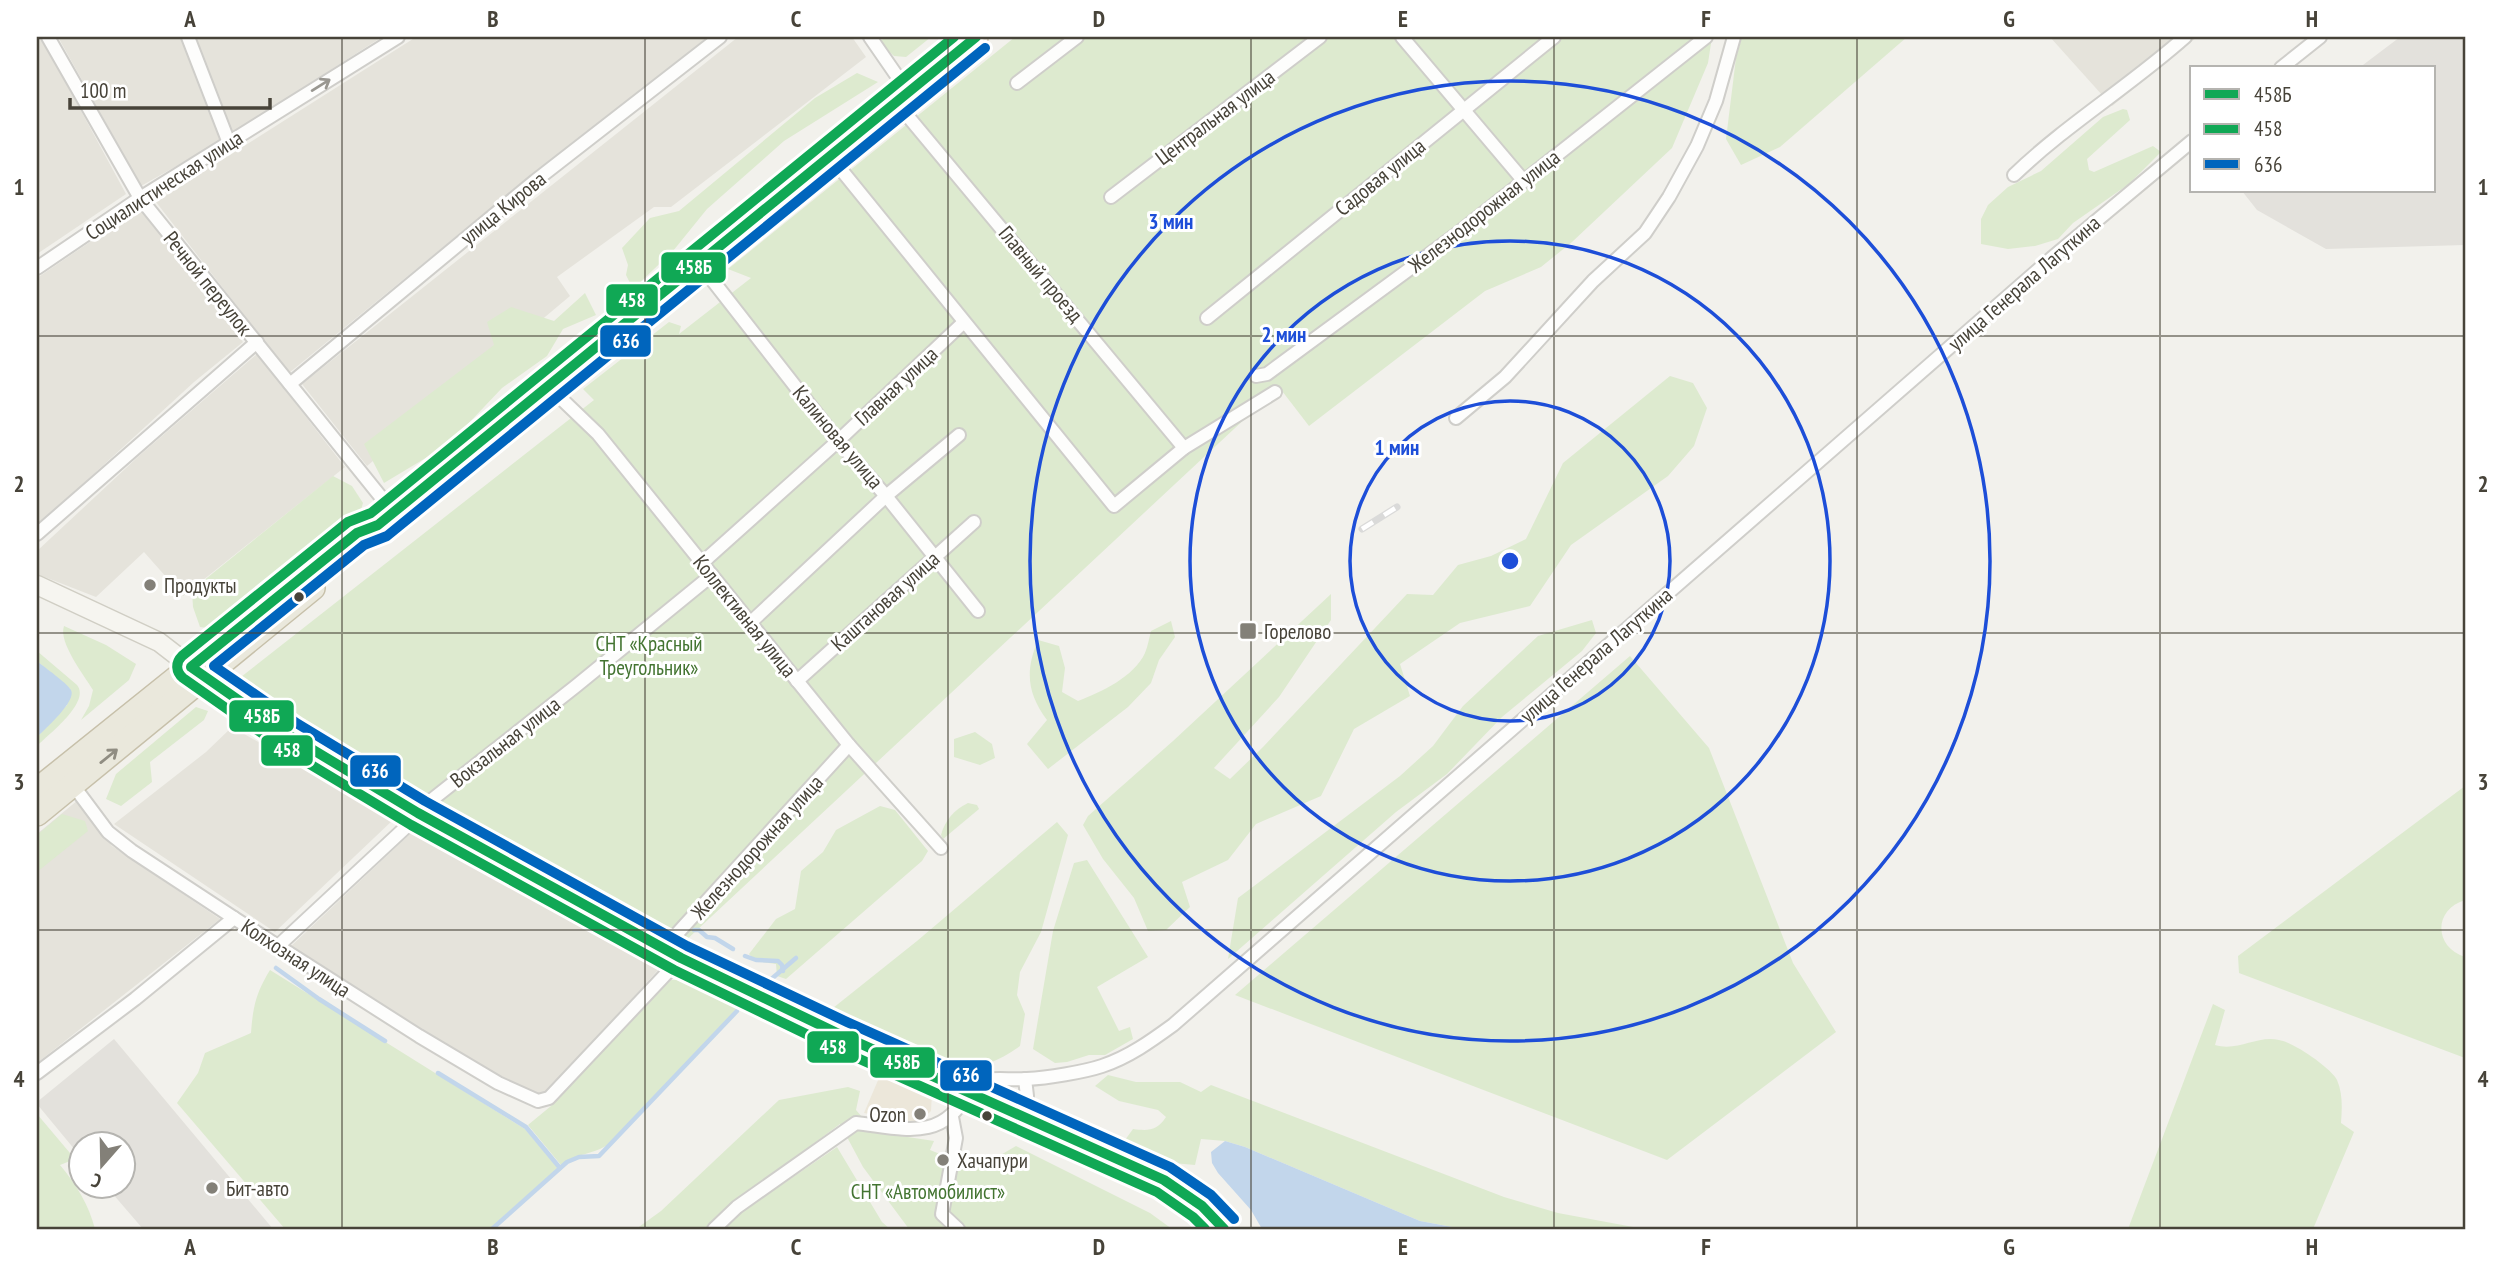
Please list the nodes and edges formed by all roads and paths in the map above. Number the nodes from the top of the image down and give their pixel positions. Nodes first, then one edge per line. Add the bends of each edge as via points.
1 (48, 37) edge
2 (188, 37) edge
3 (398, 37) edge
4 (720, 37) edge
5 (870, 37) edge
6 (976, 37) edge
7 (1077, 37) edge
8 (1320, 37) edge
9 (1402, 37) edge
10 (1554, 37) edge
11 (1706, 37) edge
12 (1734, 37) edge
13 (2185, 37) edge
14 (2320, 37) edge
15 (2284, 66) edge
16 (1017, 83) dead end
17 (902, 97) junction
18 (1463, 109) junction
19 (229, 143) junction
20 (2190, 143) edge
21 (830, 156) junction
22 (2014, 175) dead end
23 (1523, 180) junction
24 (1111, 197) dead end
25 (141, 198) junction
26 (699, 263) junction
27 (37, 268) edge
28 (1207, 318) dead end
29 (964, 322) junction
30 (257, 342) junction
31 (1256, 376) dead end
32 (290, 384) junction
33 (548, 386) junction
34 (1275, 392) dead end
35 (1456, 418) dead end
36 (958, 435) dead end
37 (838, 441) junction
38 (1184, 448) junction
39 (886, 496) junction
40 (385, 519) junction
41 (974, 522) dead end
42 (37, 534) edge
43 (934, 557) junction
44 (702, 563) junction
45 (712, 575) junction
46 (37, 585) edge
47 (978, 611) dead end
48 (750, 623) junction
49 (198, 672) junction
50 (797, 681) junction
51 (849, 745) junction
52 (73, 785) junction
53 (37, 790) edge
54 (418, 813) junction
55 (37, 814) edge
56 (940, 848) dead end
57 (234, 918) junction
58 (277, 947) junction
59 (664, 948) junction
60 (681, 958) junction
61 (37, 1073) edge
62 (1025, 1079) junction
63 (966, 1090) junction
64 (1020, 1114) junction
65 (952, 1117) junction
66 (714, 1229) edge
67 (958, 1229) edge
68 (1224, 1229) edge

1 - 25 street, Речной переулок
2 - 19 street
19 -> 3 street, Социалистическая улица
4 - 32 street, улица Кирова via 535,181
5 - 17 street, Главный проезд
6 - 17 highway
7 - 16 street
8 - 24 street, Центральная улица
9 - 18 street
10 - 18 street, Садовая улица
11 - 23 street, Железнодорожная улица
12 - 35 street via 1716,101 1697,146 1645,233 1593,281 1505,377
13 - 22 street
14 - 15 street
17 - 21 highway
17 - 38 street, Главный проезд
18 - 23 street
18 - 28 street, Садовая улица
19 - 25 street, Социалистическая улица
20 - 62 street, улица Генерала Лагуткина via 1173,1025 1140,1049 1101,1066
21 - 26 highway
21 - 29 street
23 - 31 street, Железнодорожная улица via 1267,374
25 - 27 street, Социалистическая улица
25 - 30 street, Речной переулок
26 - 33 highway
26 - 37 street, Калиновая улица
29 - 37 street, Главная улица
29 - 38 street via 1114,506
30 - 32 street, Речной переулок
30 - 42 street
32 - 40 street, Речной переулок
33 - 40 highway
33 - 44 street, Коллективная улица via 598,434
34 - 38 street
36 - 39 street
37 - 39 street, Калиновая улица
37 - 44 street, Главная улица
39 - 43 street, Калиновая улица
39 - 48 street
40 - 49 highway via 357,533
41 - 43 street, Каштановая улица
43 - 47 street, Калиновая улица
43 - 50 street, Каштановая улица
44 - 45 street, Коллективная улица
45 - 48 street, Коллективная улица
45 - 54 street, Вокзальная улица
46 - 49 main road via 159,642
48 - 50 street, Коллективная улица
52 -> 49 highway
49 - 53 highway
49 - 54 main road via 290,736
50 - 51 street, Коллективная улица
51 - 56 street, Коллективная улица
51 - 59 street, Железнодорожная улица
52 - 55 highway
52 - 57 street via 108,832
54 - 58 street, Вокзальная улица
54 - 59 main road
57 - 58 street, Колхозная улица
57 - 61 street, Колхозная улица
58 - 60 street, Колхозная улица via 464,1063 538,1101 549,1098
59 - 60 main road
60 - 63 main road
62 - 63 street, улица Генерала Лагуткина via 973,1081
62 - 64 street via 1027,1096
63 - 64 main road
63 - 65 street
64 - 68 main road via 1164,1180 1202,1206
65 - 66 street via 916,1130 856,1123 737,1207
65 - 67 street via 956,1138 942,1214

